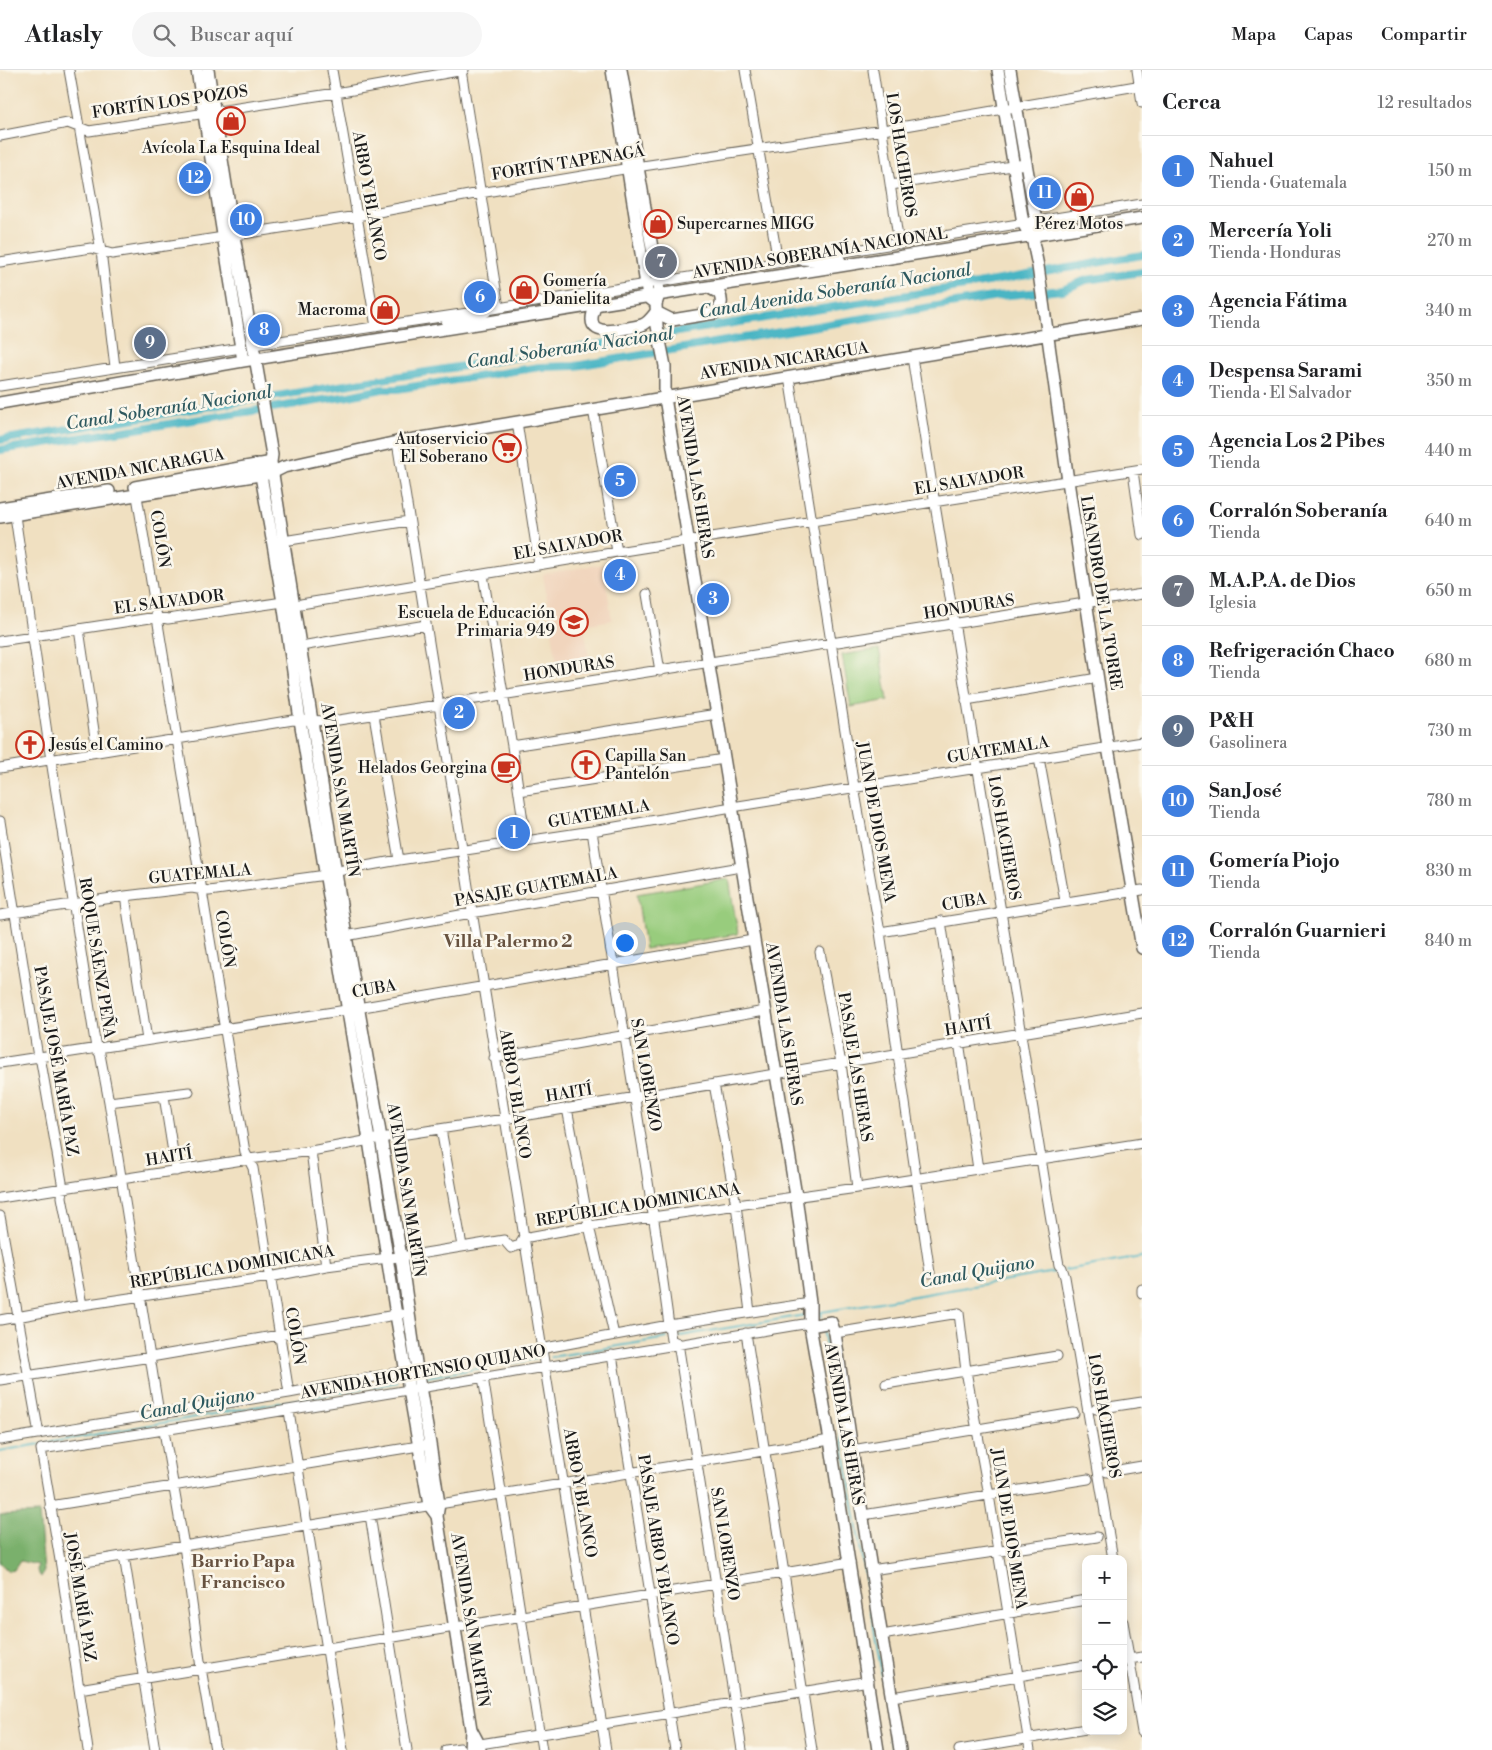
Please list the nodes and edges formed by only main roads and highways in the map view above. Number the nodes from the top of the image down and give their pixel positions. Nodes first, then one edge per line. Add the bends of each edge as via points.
1 (196, 70) edge
2 (208, 70) edge
3 (612, 70) edge
4 (621, 70) edge
5 (998, 70) edge
6 (1010, 70) edge
7 (1010, 108) junction
8 (210, 112) junction
9 (632, 168) junction
10 (1142, 218) edge
11 (229, 236) junction
12 (1032, 237) junction
13 (800, 259) road end
14 (864, 262) junction
15 (708, 287) junction
16 (655, 302) junction
17 (596, 305) junction
18 (486, 310) road end
19 (1142, 319) edge
20 (418, 334) junction
21 (1046, 334) junction
22 (253, 346) junction
23 (241, 348) junction
24 (255, 360) junction
25 (243, 361) junction
26 (665, 398) junction
27 (0, 403) edge
28 (266, 468) junction
29 (0, 508) edge
30 (15, 511) junction
31 (0, 517) edge
32 (295, 647) junction
33 (331, 873) junction
34 (1138, 890) edge
35 (1142, 948) edge
36 (353, 1008) junction
37 (810, 1326) junction
38 (412, 1370) junction
39 (471, 1748) edge
40 (878, 1750) edge
41 (900, 1750) edge

1 - 8 main road, AVENIDA SAN MARTÍN
2 - 8 main road, AVENIDA SAN MARTÍN
3 - 9 main road, AVENIDA LAS HERAS
4 - 9 main road, AVENIDA LAS HERAS
5 - 7 main road, LISANDRO DE LA TORRE
6 - 7 main road, LISANDRO DE LA TORRE
7 - 12 main road, LISANDRO DE LA TORRE via 1036,221
7 - 12 main road, LISANDRO DE LA TORRE via 1013,166 1023,223
8 - 11 main road, AVENIDA SAN MARTÍN
9 - 16 main road, AVENIDA LAS HERAS
10 - 12 main road, AVENIDA SOBERANÍA NACIONAL
11 - 22 main road, AVENIDA SAN MARTÍN
11 - 23 main road, AVENIDA SAN MARTÍN
12 - 14 main road, AVENIDA SOBERANÍA NACIONAL
12 - 21 main road, LISANDRO DE LA TORRE
13 - 14 main road
14 - 15 main road, AVENIDA SOBERANÍA NACIONAL
15 - 16 main road, AVENIDA SOBERANÍA NACIONAL
15 - 16 main road via 719,293 721,298 720,309 715,313 672,320
16 - 17 main road, AVENIDA SOBERANÍA NACIONAL
16 - 17 main road via 648,322 602,331 592,322
16 - 26 main road, AVENIDA LAS HERAS via 665,366
17 - 20 main road, AVENIDA SOBERANÍA NACIONAL
18 - 20 main road
19 - 21 main road, AVENIDA NICARAGUA
20 - 24 main road, AVENIDA SOBERANÍA NACIONAL
21 - 26 main road, AVENIDA NICARAGUA
21 - 34 main road, LISANDRO DE LA TORRE via 1108,747
22 - 23 main road, AVENIDA SOBERANÍA NACIONAL
22 - 24 main road, AVENIDA SAN MARTÍN
23 - 25 main road, AVENIDA SAN MARTÍN
24 - 25 main road, AVENIDA SOBERANÍA NACIONAL
24 - 28 main road, AVENIDA SAN MARTÍN via 272,455
25 - 27 main road, AVENIDA SOBERANÍA NACIONAL
26 - 28 main road, AVENIDA NICARAGUA via 397,442 284,468
26 - 37 main road, AVENIDA LAS HERAS via 796,1196
28 - 30 main road, AVENIDA NICARAGUA
28 - 32 main road, AVENIDA SAN MARTÍN
29 - 30 main road, AVENIDA NICARAGUA
30 - 31 main road, AVENIDA NICARAGUA
32 - 33 main road, AVENIDA SAN MARTÍN via 313,722
32 - 33 main road, AVENIDA SAN MARTÍN via 300,720
33 - 36 main road, AVENIDA SAN MARTÍN
34 - 35 main road, LISANDRO DE LA TORRE
36 - 38 main road, AVENIDA SAN MARTÍN via 381,1138 401,1258
36 - 38 main road, AVENIDA SAN MARTÍN via 396,1315
37 - 40 main road, AVENIDA LAS HERAS
37 - 41 main road, AVENIDA LAS HERAS via 831,1322 836,1334
38 - 39 main road, AVENIDA SAN MARTÍN via 471,1729

